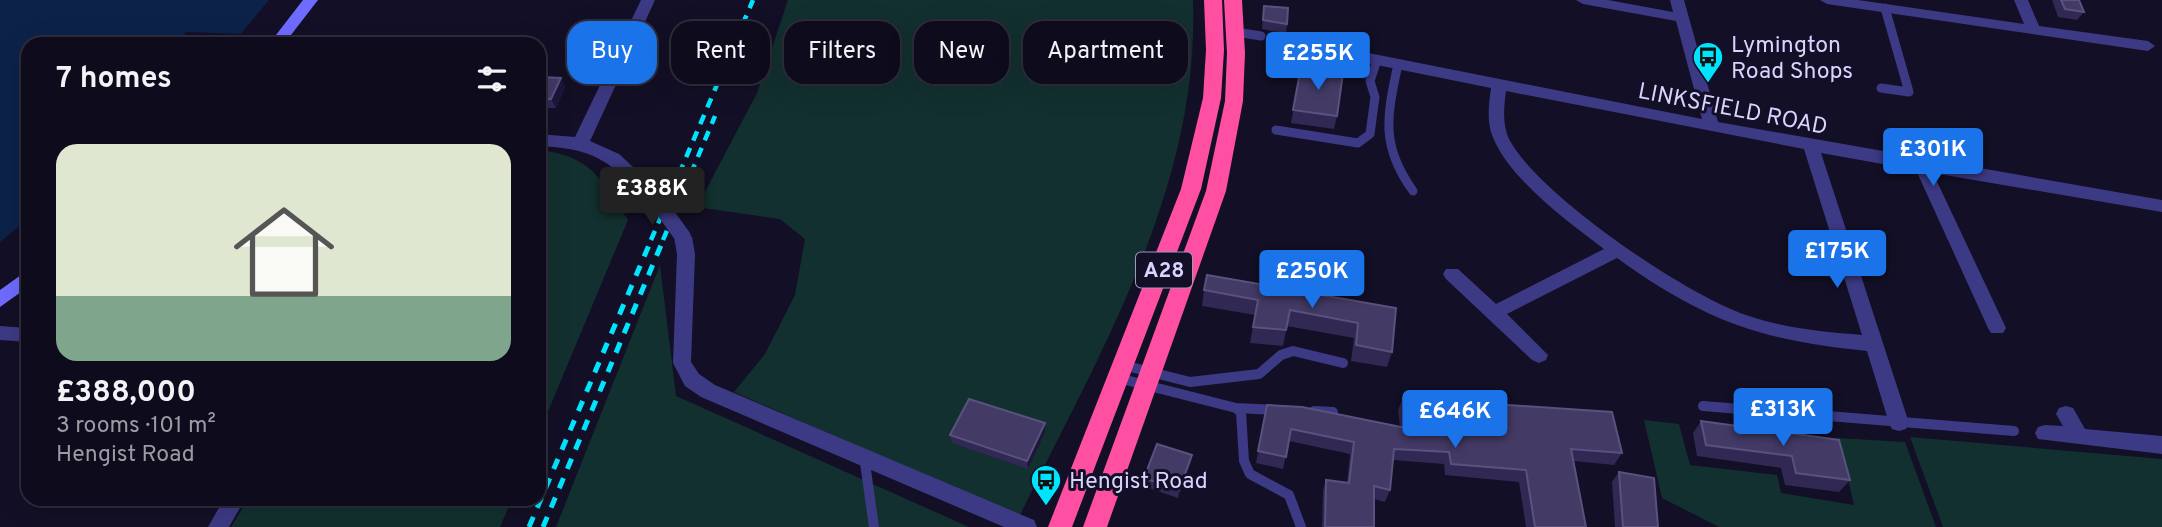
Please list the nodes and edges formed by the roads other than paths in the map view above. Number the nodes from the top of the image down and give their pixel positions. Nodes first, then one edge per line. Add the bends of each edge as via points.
1 (312, 0) edge
2 (648, 0) edge
3 (1213, 0) edge
4 (1233, 0) edge
5 (1583, 0) edge
6 (1677, 0) edge
7 (1833, 0) edge
8 (2021, 0) edge
9 (1885, 8) junction
10 (1682, 18) junction
11 (2034, 30) junction
12 (1236, 32) junction
13 (1261, 36) dead end
14 (282, 37) edge
15 (1278, 40) dead end
16 (2148, 47) dead end
17 (1377, 60) junction
18 (1398, 64) junction
19 (1499, 85) junction
20 (1881, 88) dead end
21 (1712, 128) junction
22 (1276, 130) dead end
23 (546, 140) edge
24 (581, 142) junction
25 (1811, 146) junction
26 (1923, 168) junction
27 (1413, 191) dead end
28 (2162, 206) edge
29 (1617, 250) junction
30 (1452, 274) dead end
31 (21, 283) edge
32 (0, 300) edge
33 (1494, 313) junction
34 (1997, 328) dead end
35 (0, 333) edge
36 (21, 334) edge
37 (1874, 344) junction
38 (1539, 355) dead end
39 (1343, 363) dead end
40 (1120, 371) junction
41 (1147, 378) junction
42 (1703, 406) dead end
43 (1237, 408) junction
44 (1292, 410) edge
45 (1306, 411) edge
46 (1333, 412) edge
47 (2066, 414) dead end
48 (1899, 423) junction
49 (2014, 431) dead end
50 (2045, 433) dead end
51 (2079, 436) junction
52 (2162, 445) edge
53 (864, 456) junction
54 (231, 506) edge
55 (218, 527) edge
56 (874, 527) edge
57 (1027, 527) edge
58 (1060, 527) edge
59 (1095, 527) edge
60 (1301, 527) edge

1 - 14 street
2 - 24 street
3 - 40 highway, A28 via 1212,101 1202,160 1179,233
4 - 12 highway, A28
5 - 10 street
6 - 10 street
7 - 9 street
8 - 11 street
9 - 11 street
9 - 20 lane via 1909,92
10 - 21 street
11 - 16 street
12 - 13 lane
12 - 41 highway, A28 via 1236,103 1225,163 1208,225
15 - 17 street, LINKSFIELD ROAD
17 - 18 street, LINKSFIELD ROAD
17 - 22 lane via 1370,81 1375,97 1370,134 1358,143
18 - 19 street, LINKSFIELD ROAD
18 - 27 lane via 1388,148 1391,161
19 - 21 street, LINKSFIELD ROAD
19 - 29 street via 1495,113 1504,145 1535,180
21 - 25 street, LINKSFIELD ROAD
23 - 24 street
24 - 53 street, bridge via 614,158 652,194 683,237 682,363 692,380 708,391
25 - 26 street, LINKSFIELD ROAD
25 - 37 street
26 - 28 street, LINKSFIELD ROAD
26 - 34 street
29 - 33 street
29 - 37 street via 1672,287 1724,314 1768,329
30 - 33 street
31 - 32 street
33 - 38 street
35 - 36 street
37 - 48 street
39 - 41 lane via 1293,351 1258,374 1244,377 1190,382
40 - 41 lane
40 - 58 highway, A28
41 - 43 lane
41 - 59 highway, A28
42 - 48 lane
43 - 44 lane
43 - 60 lane via 1250,474 1289,495
45 - 46 lane
47 - 51 street
48 - 49 lane
50 - 51 street
51 - 52 street
53 - 56 lane
53 - 57 street
54 - 55 street

